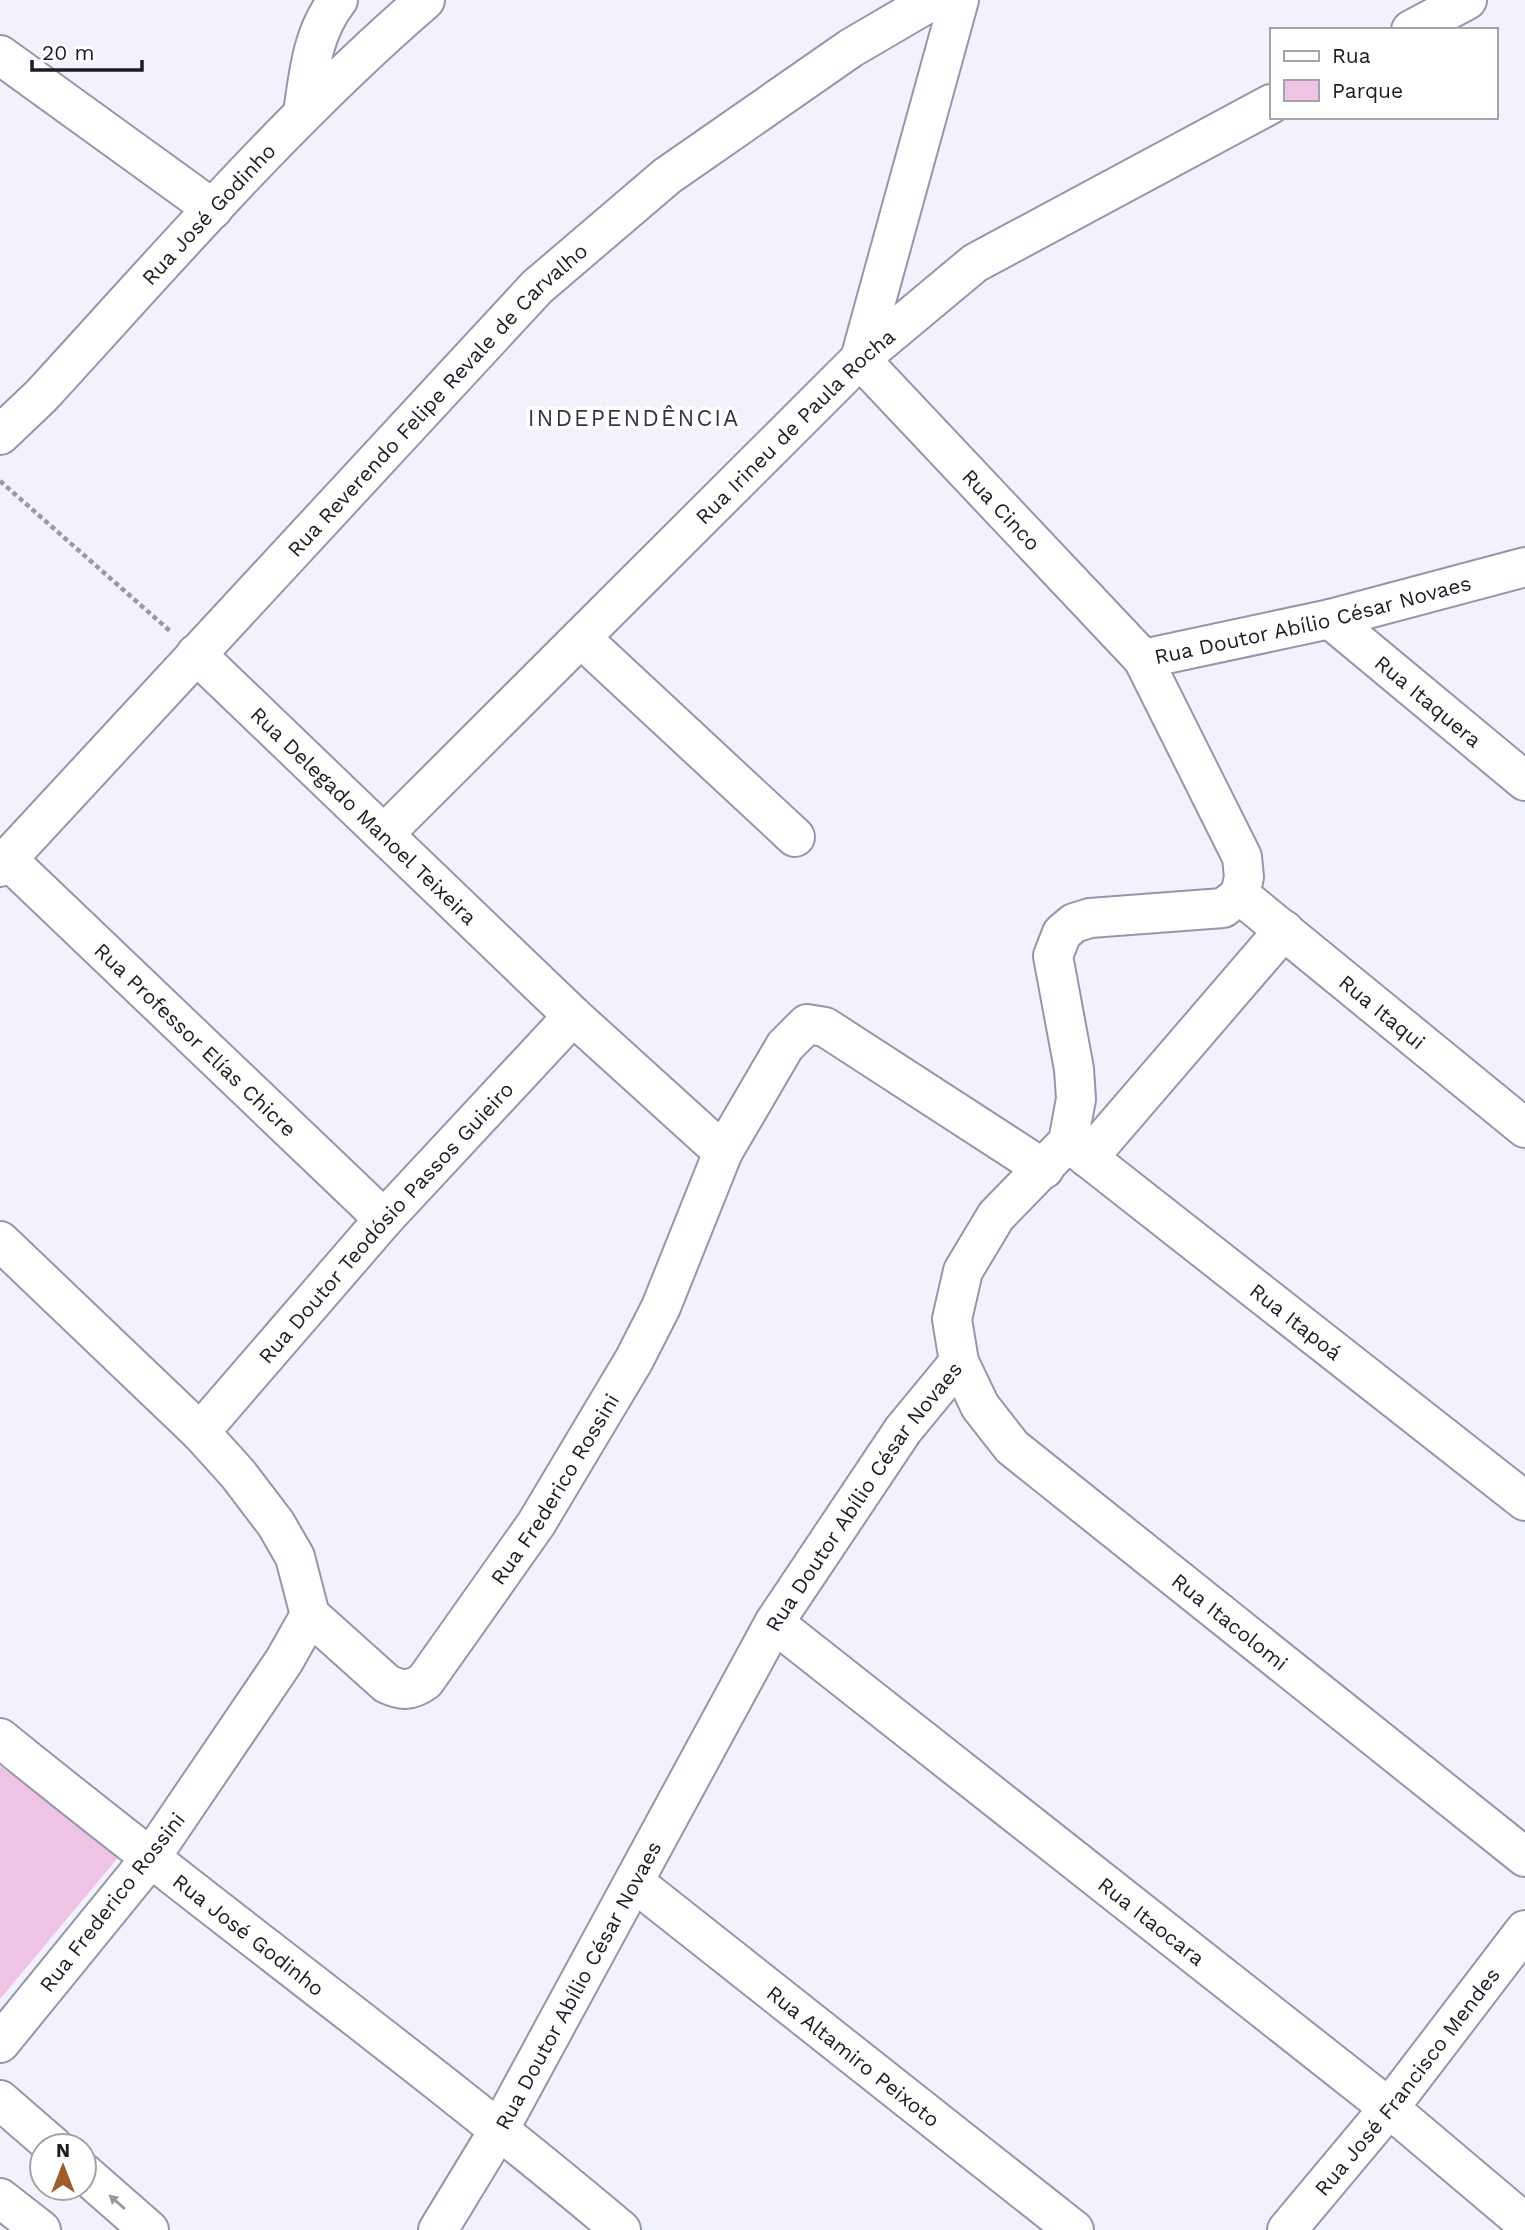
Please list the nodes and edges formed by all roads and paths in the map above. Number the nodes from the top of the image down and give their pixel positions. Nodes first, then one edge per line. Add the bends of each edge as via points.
1 (338, 0) edge
2 (425, 0) edge
3 (933, 0) edge
4 (959, 0) edge
5 (1467, 0) edge
6 (1415, 28) edge
7 (0, 55) edge
8 (1270, 105) edge
9 (303, 113) junction
10 (213, 209) junction
11 (860, 359) junction
12 (0, 435) edge
13 (0, 481) edge
14 (1525, 567) edge
15 (1330, 619) junction
16 (581, 638) junction
17 (197, 654) junction
18 (1143, 659) junction
19 (1525, 782) edge
20 (384, 834) junction
21 (795, 837) dead end
22 (4, 863) edge
23 (1240, 895) junction
24 (1284, 930) junction
25 (573, 1016) junction
26 (1525, 1128) edge
27 (723, 1152) junction
28 (1067, 1157) junction
29 (384, 1219) junction
30 (0, 1241) edge
31 (959, 1362) junction
32 (201, 1432) junction
33 (1525, 1501) edge
34 (310, 1615) junction
35 (774, 1623) junction
36 (0, 1738) edge
37 (1525, 1857) edge
38 (149, 1860) junction
39 (634, 1882) junction
40 (1525, 1930) edge
41 (0, 2043) edge
42 (0, 2100) edge
43 (1389, 2108) junction
44 (500, 2128) junction
45 (37, 2132) edge
46 (98, 2185) edge
47 (0, 2198) edge
48 (1525, 2223) edge
49 (41, 2230) edge
50 (149, 2230) edge
51 (438, 2230) edge
52 (621, 2230) edge
53 (1074, 2230) edge
54 (1287, 2230) edge

1 - 9 street via 325,16 311,59
2 - 9 street, Rua José Godinho
3 - 17 street, Rua Reverendo Felipe Revale de Carvalho via 851,48 667,176 537,287
4 - 11 street
5 - 6 street
7 - 10 street
8 - 11 street, Rua Irineu de Paula Rocha via 975,263
9 - 10 street, Rua José Godinho
10 - 12 street, Rua José Godinho
11 - 16 street, Rua Irineu de Paula Rocha
11 - 18 street, Rua Cinco
13 - 17 path
14 - 15 street, Rua Doutor Abílio César Novaes
15 - 18 street, Rua Doutor Abílio César Novaes
15 - 19 street, Rua Itaquera
16 - 20 street, Rua Irineu de Paula Rocha
16 - 21 street
17 - 20 street, Rua Delegado Manoel Teixeira
17 - 22 street, Rua Reverendo Felipe Revale de Carvalho
18 - 23 street, Rua Doutor Abílio César Novaes via 1242,857
20 - 25 street, Rua Delegado Manoel Teixeira
22 - 29 street, Rua Professor Elías Chicre
23 - 24 street, Rua Itaqui
23 - 28 street via 1223,908 1090,918 1062,933 1053,956 1076,1099
24 - 26 street, Rua Itaqui
24 - 28 street, Rua Doutor Abílio César Novaes
25 - 27 street, Rua Delegado Manoel Teixeira
25 - 29 street, Rua Doutor Teodósio Passos Guieiro
27 - 28 street, Rua Frederico Rossini via 786,1046 807,1024 825,1027
27 - 34 street, Rua Frederico Rossini via 661,1307 634,1360 536,1524 425,1681 413,1689 387,1684
28 - 31 street, Rua Doutor Abílio César Novaes via 996,1216 963,1271 952,1320
28 - 33 street, Rua Itapoá
29 - 32 street, Rua Doutor Teodósio Passos Guieiro
30 - 32 street
31 - 35 street, Rua Doutor Abílio César Novaes via 903,1430
31 - 37 street, Rua Itacolomi via 980,1406 1013,1447
32 - 34 street via 276,1524 295,1557
34 - 38 street, Rua Frederico Rossini via 284,1661
35 - 39 street, Rua Doutor Abílio César Novaes
35 - 43 street, Rua Itaocara
36 - 38 street, Rua José Godinho
38 - 41 street, Rua Frederico Rossini
38 - 44 street, Rua José Godinho
39 - 44 street, Rua Doutor Abílio César Novaes
39 - 53 street, Rua Altamiro Peixoto
40 - 43 street, Rua José Francisco Mendes
42 - 45 street
43 - 48 street, Rua Itaocara
43 - 54 street, Rua José Francisco Mendes
44 - 51 street, Rua Doutor Abílio César Novaes
44 - 52 street, Rua José Godinho
50 -> 46 street
47 - 49 street

